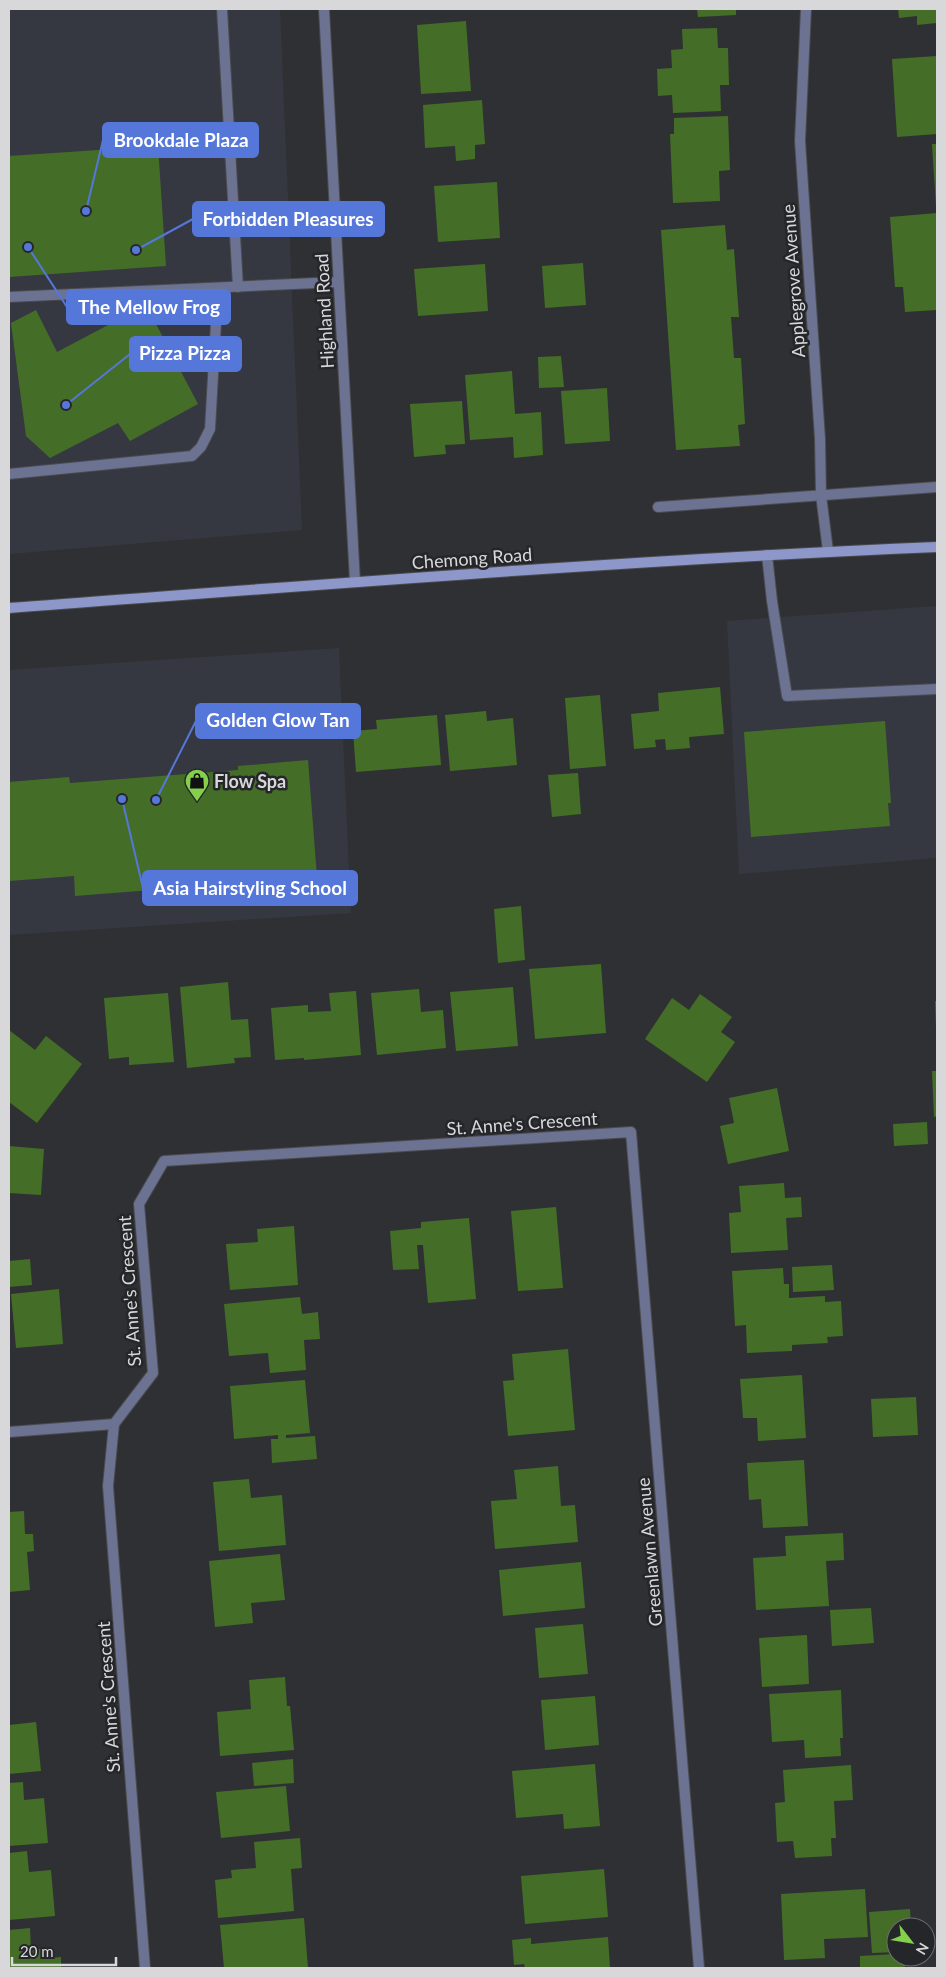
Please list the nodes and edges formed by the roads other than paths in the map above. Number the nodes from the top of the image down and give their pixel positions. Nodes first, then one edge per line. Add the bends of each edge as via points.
1 (222, 9) edge
2 (324, 9) edge
3 (806, 9) edge
4 (338, 282) junction
5 (238, 287) junction
6 (218, 288) junction
7 (9, 297) edge
8 (9, 474) edge
9 (937, 487) edge
10 (821, 495) junction
11 (658, 507) dead end
12 (937, 547) edge
13 (828, 551) junction
14 (768, 555) junction
15 (356, 582) junction
16 (9, 608) edge
17 (937, 689) edge
18 (631, 1132) joint
19 (114, 1424) junction
20 (9, 1432) edge
21 (145, 1968) edge
22 (699, 1968) edge

1 - 5 street
2 - 4 street, Highland Road
3 - 10 street, Applegrove Avenue via 800,141
4 - 5 street
4 - 15 street, Highland Road
5 - 6 street
6 - 7 street
6 - 8 street via 210,429 192,456
9 - 10 street
10 - 11 street
10 - 13 street, Applegrove Avenue
12 - 13 main road, Chemong Road
13 - 14 main road, Chemong Road
14 - 15 main road, Chemong Road
14 - 17 street via 787,696
15 - 16 main road, Chemong Road
18 - 19 street, St. Anne's Crescent via 164,1161 139,1204 153,1373
18 - 22 street, Greenlawn Avenue
19 - 20 street
19 - 21 street, St. Anne's Crescent via 108,1486

